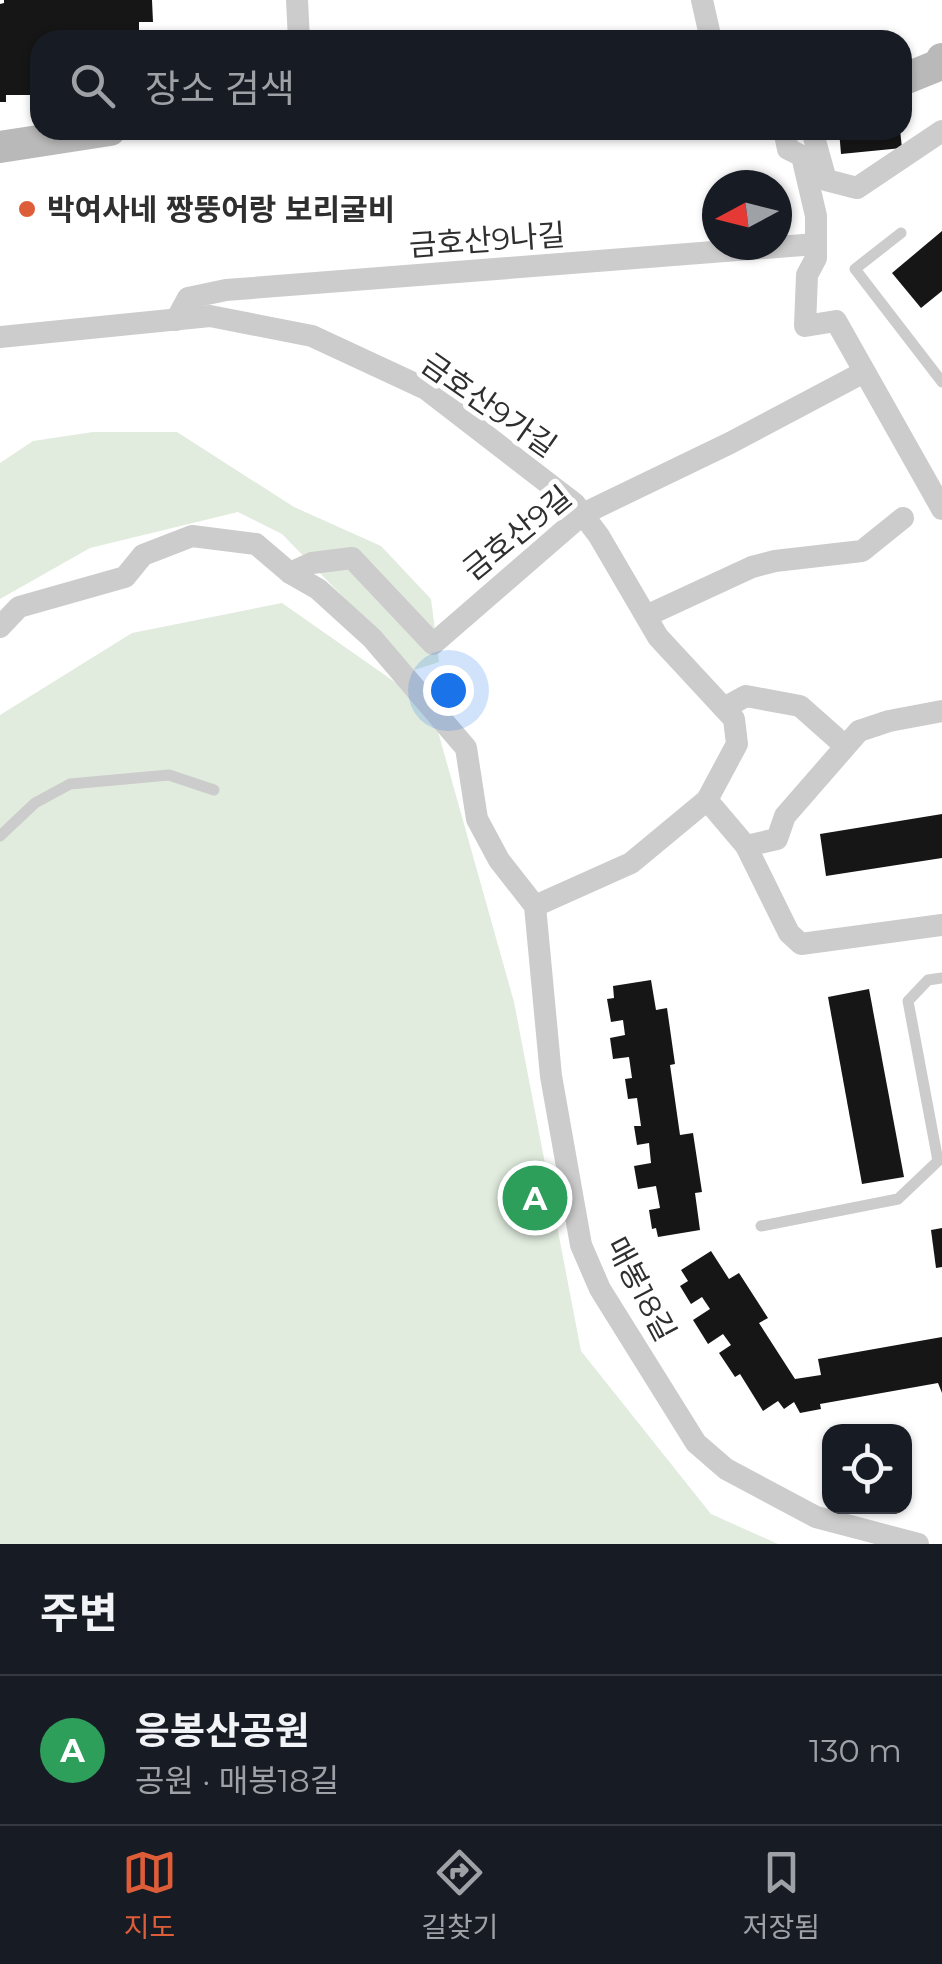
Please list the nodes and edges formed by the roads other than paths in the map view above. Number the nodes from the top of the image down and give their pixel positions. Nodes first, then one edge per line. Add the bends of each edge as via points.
1 (296, 0) edge
2 (702, 0) edge
3 (298, 30) edge
4 (709, 30) edge
5 (942, 59) edge
6 (912, 76) edge
7 (942, 131) edge
8 (45, 140) edge
9 (786, 140) edge
10 (813, 140) edge
11 (0, 147) edge
12 (901, 233) dead end
13 (816, 244) junction
14 (176, 320) junction
15 (0, 338) edge
16 (864, 372) junction
17 (942, 382) edge
18 (942, 509) edge
19 (582, 514) junction
20 (902, 518) dead end
21 (290, 573) junction
22 (646, 616) junction
23 (0, 627) edge
24 (724, 708) junction
25 (942, 710) edge
26 (844, 746) junction
27 (214, 790) dead end
28 (707, 800) junction
29 (0, 836) edge
30 (746, 846) junction
31 (535, 906) junction
32 (942, 925) edge
33 (942, 978) edge
34 (761, 1226) dead end
35 (918, 1544) edge

1 - 3 street
2 - 4 street
5 - 6 street
7 - 10 street via 857,188 826,180
8 - 11 street
9 - 13 street via 802,156
12 - 17 lane via 855,269
13 - 14 street, 금호산9나길 via 226,290 188,298
13 - 16 street via 805,326 836,322
14 - 15 street, 금호산9가길
14 - 19 street, 금호산9가길 via 210,316 312,336 426,389
16 - 18 street
16 - 19 street, 금호산9길
19 - 21 street, 금호산9길 via 433,644 352,558
19 - 22 street, 금호산9가길
20 - 22 street via 862,552 752,567
21 - 23 street via 256,544 192,536 143,555 126,577 19,607
21 - 31 street via 372,638 466,748 477,818
22 - 24 street, 금호산9가길
24 - 26 street via 746,696 800,706
24 - 28 street via 734,719 736,744
25 - 26 street via 859,730
26 - 30 street via 784,816 778,839
27 - 29 lane via 169,775 70,784
28 - 30 street
28 - 31 street via 632,863
30 - 32 street via 789,933 801,944
31 - 35 street, 매봉18길 via 551,1076 581,1245 600,1289 696,1443 726,1469 816,1518
33 - 34 lane via 928,980 908,1000 938,1161 898,1200

